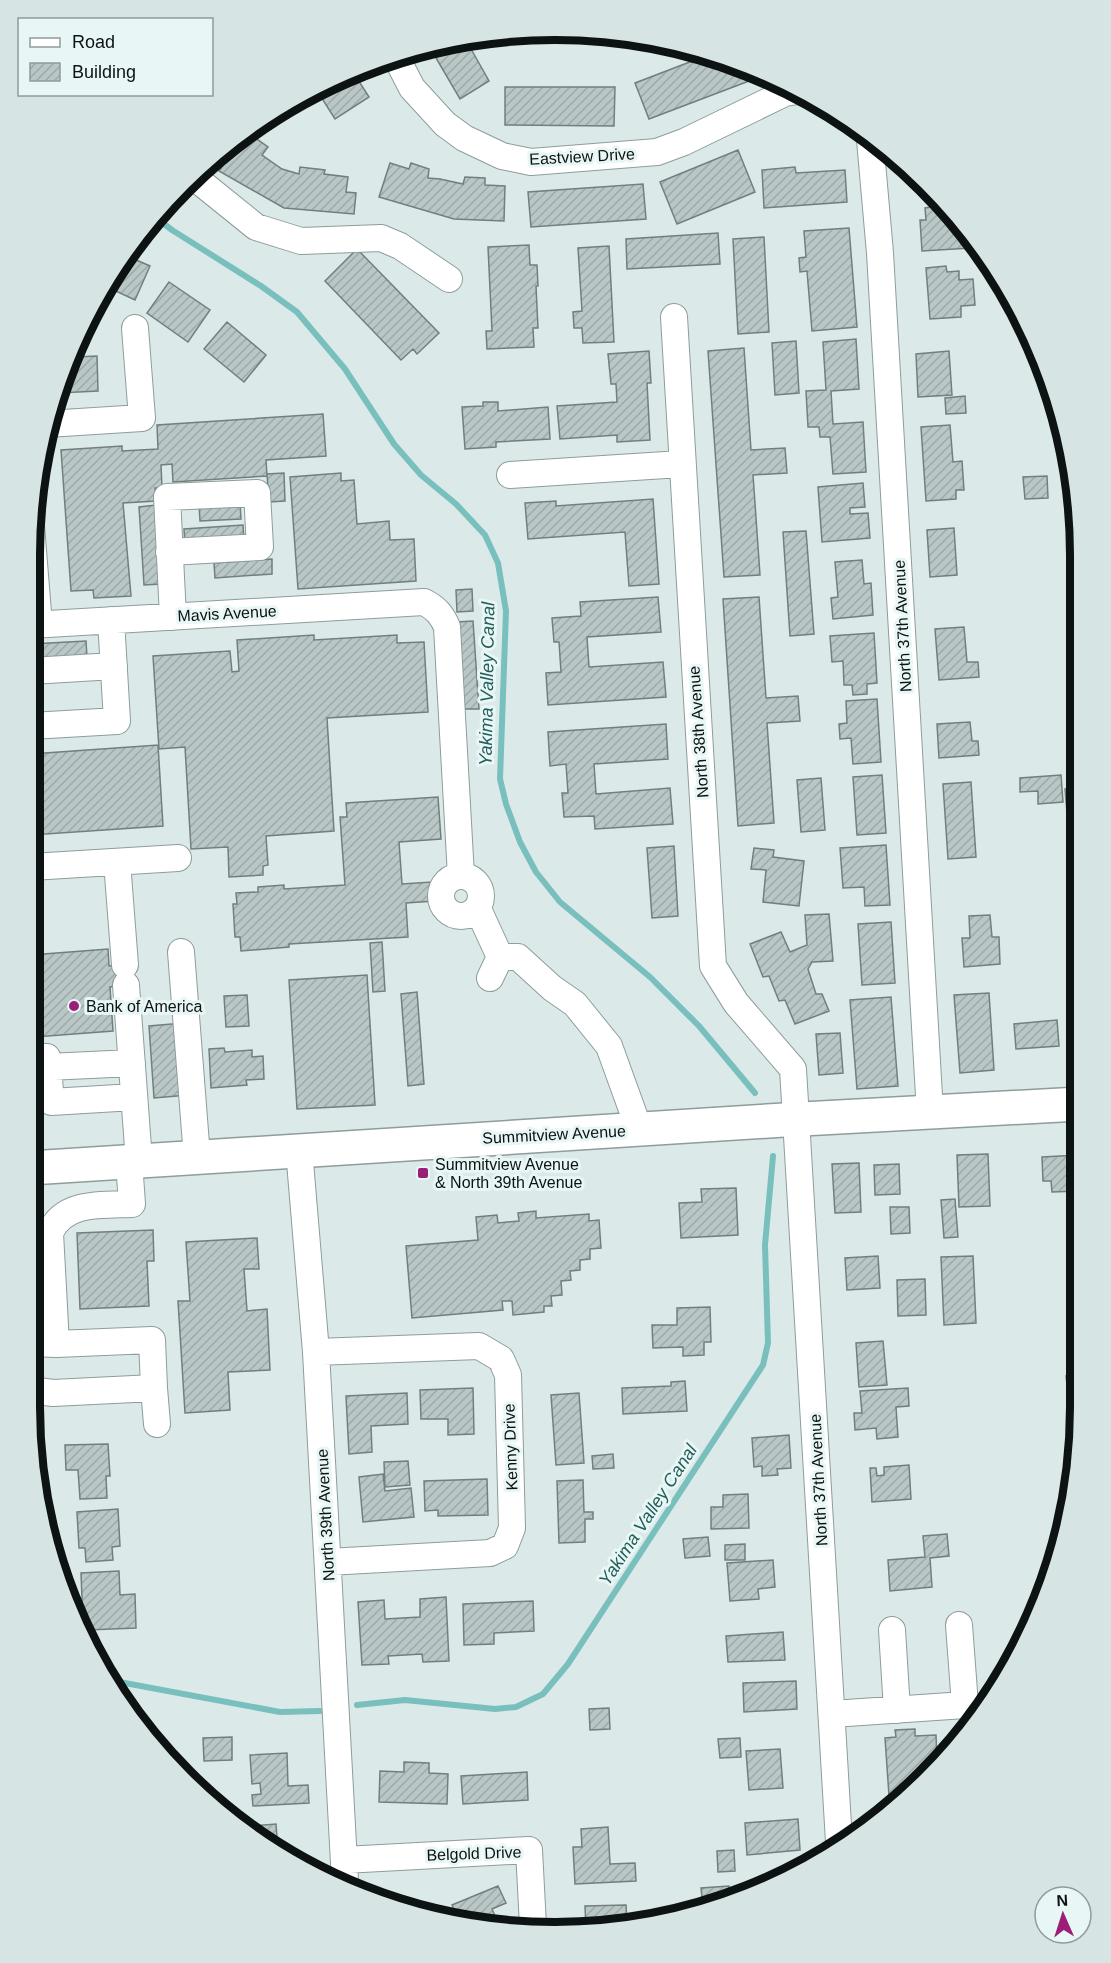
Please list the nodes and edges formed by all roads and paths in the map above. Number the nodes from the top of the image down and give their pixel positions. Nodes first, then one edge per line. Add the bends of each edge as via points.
1 (400, 65) edge
2 (783, 94) edge
3 (871, 148) edge
4 (201, 182) edge
5 (449, 279) dead end
6 (674, 317) dead end
7 (135, 328) dead end
8 (58, 423) edge
9 (681, 464) junction
10 (510, 475) dead end
11 (169, 552) dead end
12 (173, 617) junction
13 (111, 620) junction
14 (40, 625) edge
15 (114, 666) junction
16 (40, 670) edge
17 (40, 725) edge
18 (178, 858) dead end
19 (117, 862) junction
20 (40, 866) edge
21 (461, 876) junction
22 (478, 909) junction
23 (181, 952) dead end
24 (40, 1062) edge
25 (132, 1063) junction
26 (40, 1065) edge
27 (134, 1097) junction
28 (1070, 1105) edge
29 (930, 1113) junction
30 (797, 1119) junction
31 (639, 1129) junction
32 (299, 1150) junction
33 (197, 1157) junction
34 (134, 1161) junction
35 (40, 1167) edge
36 (40, 1343) edge
37 (56, 1344) junction
38 (316, 1352) junction
39 (154, 1388) junction
40 (40, 1391) edge
41 (157, 1424) dead end
42 (328, 1562) junction
43 (959, 1625) dead end
44 (892, 1630) dead end
45 (897, 1710) junction
46 (832, 1714) junction
47 (839, 1838) edge
48 (344, 1870) edge
49 (533, 1921) edge

1 - 2 street, Eastview Drive via 412,88 445,124 502,156 531,162 657,152
3 - 29 street, North 37th Avenue via 881,265
4 - 5 street via 255,226 301,241 381,237
6 - 9 street, North 38th Avenue
7 - 8 street via 142,418
9 - 10 street
9 - 30 street, North 38th Avenue via 713,966 736,1003 793,1069
11 - 12 street
12 - 13 street, Mavis Avenue
12 - 21 street, Mavis Avenue via 424,602 435,608 447,627
13 - 14 street, Mavis Avenue
13 - 15 street
15 - 16 street
15 - 17 street via 117,721
18 - 19 street
19 - 20 street
19 - 25 street
21 - 22 street via 478,884 482,897
21 - 22 street via 443,886 443,906 460,917
22 - 31 street via 495,967 518,957 574,1004 609,1046
23 - 33 street
24 - 25 street
25 - 27 street
26 - 27 street via 51,1102
27 - 34 street
28 - 29 main road, Summitview Avenue
29 - 30 main road, Summitview Avenue
30 - 31 main road, Summitview Avenue
30 - 46 street, North 37th Avenue
31 - 32 main road, Summitview Avenue
32 - 33 main road, Summitview Avenue
32 - 38 street, North 39th Avenue
33 - 34 main road, Summitview Avenue
34 - 35 main road, Summitview Avenue
34 - 37 street via 132,1204 67,1212 53,1224 50,1233
36 - 37 street
37 - 39 street via 152,1340
38 - 42 street, North 39th Avenue
38 - 42 street, Kenny Drive via 479,1346 501,1359 508,1376 512,1528 505,1546 490,1553
39 - 40 street
39 - 41 street
42 - 48 street, North 39th Avenue
43 - 45 street via 965,1705
44 - 45 street
45 - 46 street
46 - 47 street, North 37th Avenue
48 - 49 street, Belgold Drive via 529,1850

